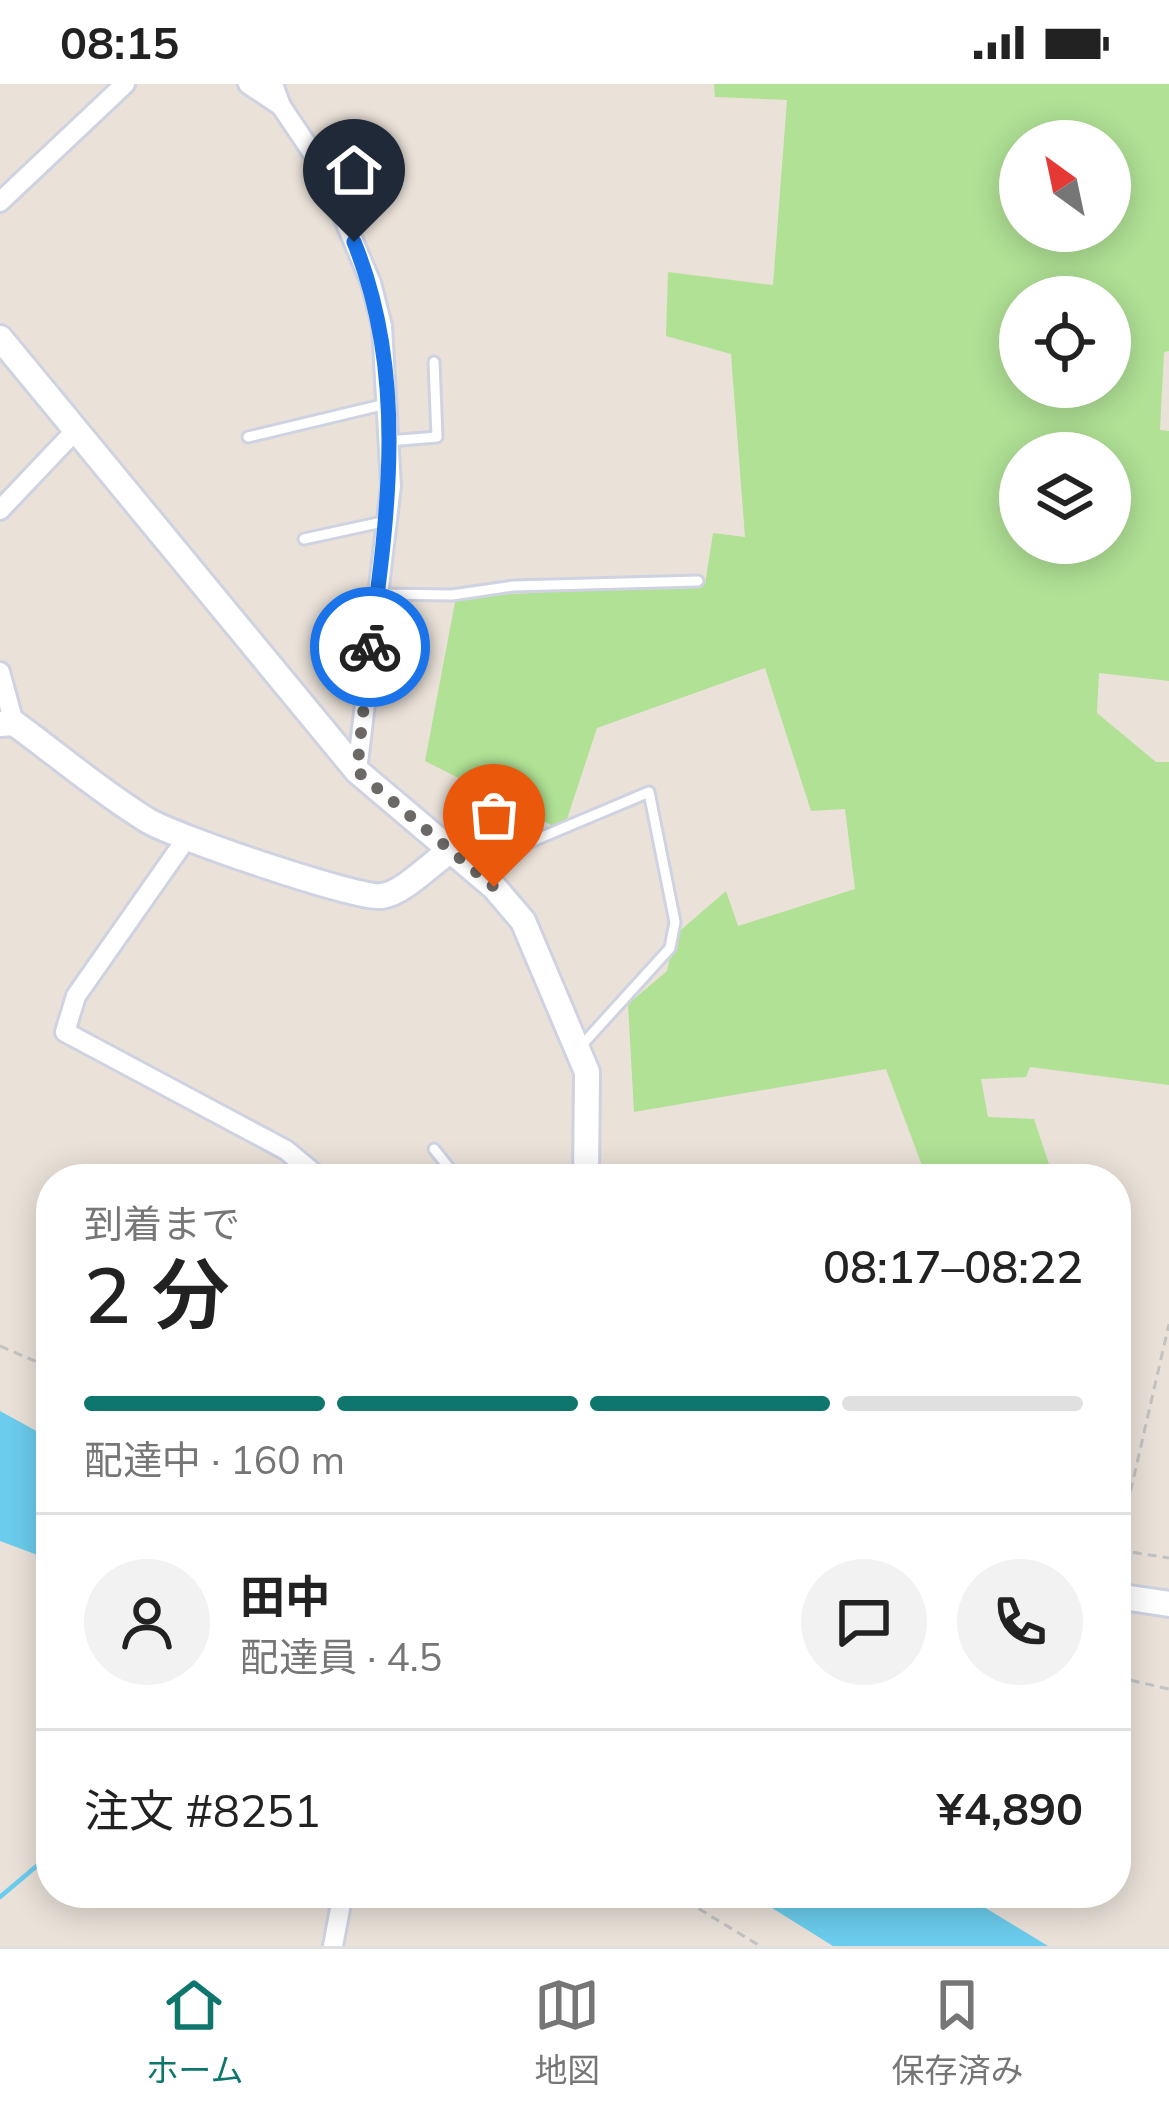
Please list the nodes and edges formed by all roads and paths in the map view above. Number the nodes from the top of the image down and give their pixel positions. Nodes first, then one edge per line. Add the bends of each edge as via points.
1 (125, 84) edge
2 (248, 84) edge
3 (272, 84) edge
4 (281, 106) junction
5 (0, 202) edge
6 (0, 338) edge
7 (434, 362) dead end
8 (386, 404) junction
9 (75, 431) junction
10 (248, 437) dead end
11 (388, 441) junction
12 (0, 510) edge
13 (389, 520) junction
14 (304, 539) dead end
15 (698, 581) dead end
16 (378, 593) junction
17 (0, 672) edge
18 (7, 724) edge
19 (357, 771) junction
20 (186, 839) junction
21 (450, 851) junction
22 (471, 867) junction
23 (578, 1050) junction
24 (434, 1149) dead end
25 (303, 1164) edge
26 (446, 1164) edge
27 (587, 1164) edge
28 (1169, 1324) edge
29 (0, 1346) edge
30 (36, 1362) edge
31 (1131, 1486) edge
32 (1131, 1552) edge
33 (1169, 1558) edge
34 (1131, 1598) edge
35 (1169, 1604) edge
36 (1131, 1680) edge
37 (1169, 1689) edge
38 (340, 1908) edge
39 (698, 1908) edge
40 (333, 1946) edge
41 (760, 1946) edge

1 - 5 street
2 - 4 street
3 - 4 street
4 - 8 street via 322,167 371,283
6 - 9 street
7 - 11 lane via 437,437
8 - 10 lane
8 - 11 street
9 - 12 street
9 - 19 street
11 - 13 street
13 - 14 lane
13 - 16 street
15 - 16 lane
16 - 19 street
17 - 18 street
18 - 20 street
19 - 21 street
20 - 21 street via 374,897 388,896
20 - 25 street via 76,996 65,1032
21 - 22 street
22 - 23 street via 523,921
22 - 23 lane via 649,792 676,922 670,948
23 - 27 street via 590,1090
24 - 26 lane
28 - 31 path
29 - 30 path
32 - 33 path
34 - 35 street
36 - 37 path
38 - 40 street
39 - 41 path

